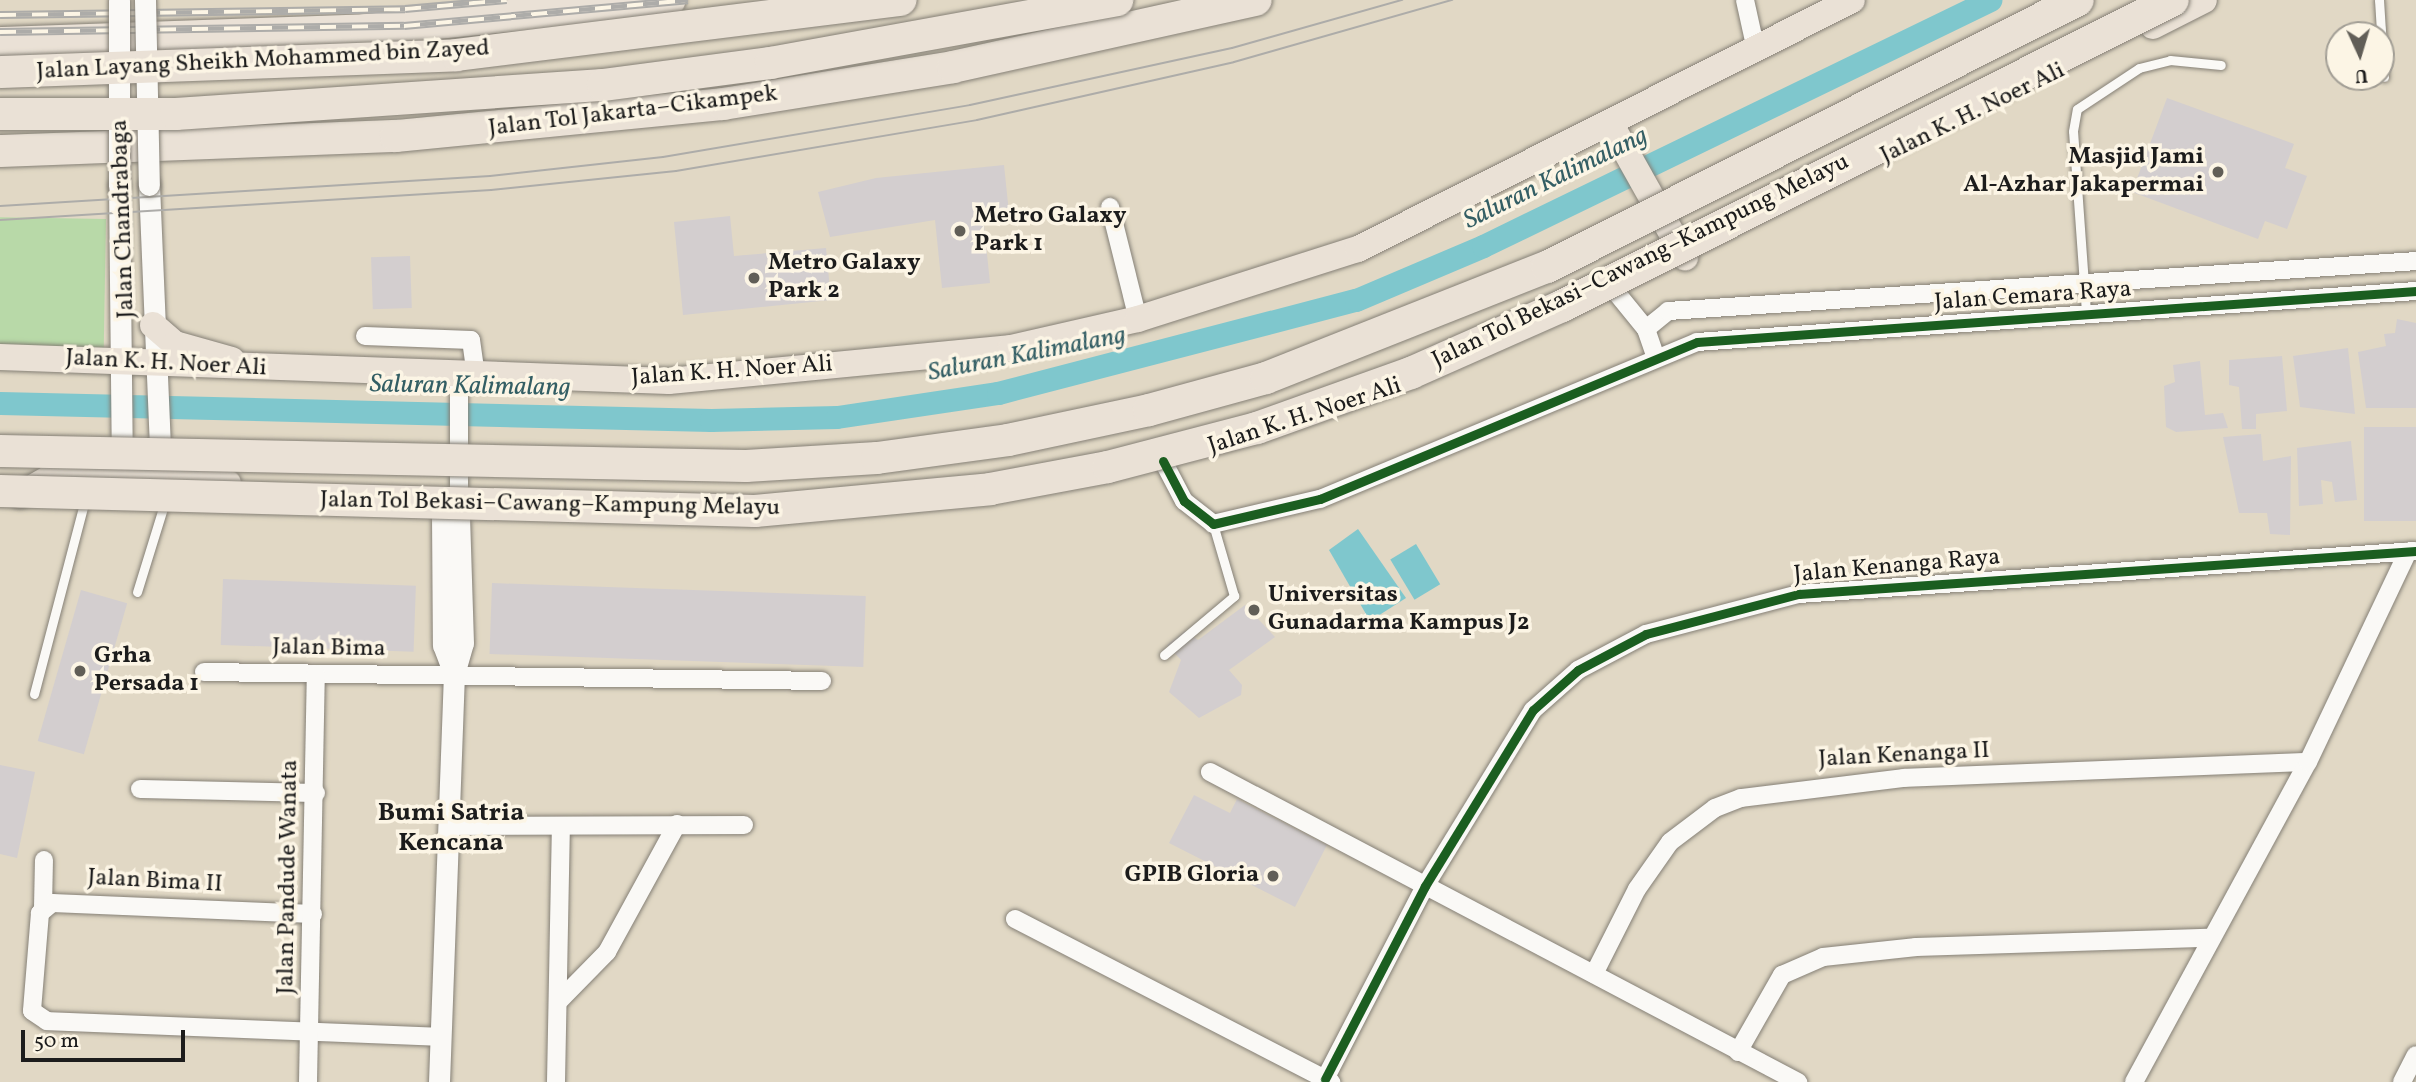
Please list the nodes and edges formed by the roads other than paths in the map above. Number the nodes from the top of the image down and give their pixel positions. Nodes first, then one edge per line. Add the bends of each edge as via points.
1 (119, 0) edge
2 (145, 0) edge
3 (670, 0) edge
4 (901, 0) edge
5 (1117, 0) edge
6 (1256, 0) edge
7 (1745, 0) edge
8 (1852, 0) edge
9 (2078, 0) edge
10 (2173, 0) edge
11 (2204, 0) edge
12 (2379, 0) edge
13 (2380, 21) edge
14 (0, 43) edge
15 (1756, 50) junction
16 (2221, 65) dead end
17 (0, 72) edge
18 (0, 114) edge
19 (1615, 131) junction
20 (0, 151) edge
21 (1110, 207) dead end
22 (1685, 257) junction
23 (2416, 261) edge
24 (2084, 281) junction
25 (2416, 290) edge
26 (1615, 291) junction
27 (2086, 312) junction
28 (1138, 319) junction
29 (153, 325) junction
30 (1646, 329) junction
31 (365, 336) dead end
32 (0, 357) edge
33 (1656, 358) junction
34 (252, 369) junction
35 (120, 371) junction
36 (158, 374) junction
37 (464, 380) junction
38 (0, 451) edge
39 (1163, 461) junction
40 (122, 465) junction
41 (161, 466) junction
42 (1, 500) edge
43 (83, 507) junction
44 (163, 508) junction
45 (323, 512) junction
46 (450, 514) junction
47 (1213, 524) junction
48 (2412, 551) edge
49 (137, 592) dead end
50 (1164, 655) dead end
51 (204, 671) dead end
52 (316, 674) junction
53 (454, 674) junction
54 (822, 681) dead end
55 (34, 694) dead end
56 (2308, 762) junction
57 (1210, 772) dead end
58 (140, 789) dead end
59 (316, 793) junction
60 (677, 824) junction
61 (744, 825) dead end
62 (448, 826) junction
63 (561, 826) junction
64 (44, 860) dead end
65 (1425, 886) junction
66 (43, 907) junction
67 (313, 914) junction
68 (1015, 919) dead end
69 (2208, 938) junction
70 (1594, 974) junction
71 (559, 1001) junction
72 (310, 1028) junction
73 (441, 1037) junction
74 (1738, 1052) junction
75 (2416, 1055) edge
76 (1328, 1080) edge
77 (309, 1082) edge
78 (439, 1082) edge
79 (556, 1082) edge
80 (1798, 1082) edge
81 (2134, 1082) edge
82 (2402, 1082) edge

1 - 35 street, Jalan Chandrabaga, bridge
2 - 29 street, Jalan Chandrabaga, bridge
3 - 14 highway via 366,30
4 - 17 highway, Jalan Layang Sheikh Mohammed bin Zayed, bridge via 457,55
5 - 18 highway, Jalan Layang Sheikh Mohammed bin Zayed, bridge via 797,58 603,85 189,113
6 - 20 highway, Jalan Tol Jakarta–Cikampek via 953,68 695,107 396,136
7 - 15 street
8 - 15 main road, Jalan K. H. Noer Ali
9 - 38 highway, Jalan Tol Bekasi–Cawang–Kampung Melayu, bridge via 1547,267 1266,378 1136,413 890,457 746,466 289,462
10 - 42 highway, Jalan Tol Bekasi–Cawang–Kampung Melayu, bridge via 1562,306 1424,367 1257,428 1108,467 990,489 755,511
11 - 22 main road, Jalan K. H. Noer Ali
12 - 13 lane
15 - 19 main road, Jalan K. H. Noer Ali
16 - 24 lane via 2170,60 2139,68 2077,109 2073,131
19 - 22 main road
19 - 28 main road, Jalan K. H. Noer Ali via 1358,248
21 - 28 street
22 - 26 main road, Jalan K. H. Noer Ali
23 - 24 street, Jalan Cemara Raya
24 - 27 lane
24 - 30 street, Jalan Cemara Raya via 1668,311
25 - 27 street, Jalan Cemara Raya
26 - 30 street
26 - 39 main road, Jalan K. H. Noer Ali via 1479,356 1352,406
27 - 33 street, Jalan Cemara Raya via 1697,342
28 - 37 main road, Jalan K. H. Noer Ali via 1011,348 669,381
29 - 34 main road via 175,344 210,350
29 - 36 street, Jalan Chandrabaga
30 - 33 street
31 - 37 street via 471,340
32 - 35 main road, Jalan K. H. Noer Ali
33 - 47 street, Jalan Cemara Raya via 1320,499
34 - 36 main road, Jalan K. H. Noer Ali
34 - 37 main road, Jalan K. H. Noer Ali
35 - 36 main road, Jalan K. H. Noer Ali
35 - 40 street, Jalan Chandrabaga
36 - 41 street, Jalan Chandrabaga
37 - 46 street via 458,476
39 - 46 main road, Jalan K. H. Noer Ali via 990,494 869,509 754,517
39 - 47 street via 1184,501
40 - 41 main road
40 - 42 main road via 53,476
41 - 45 main road via 289,487
42 - 43 main road, Jalan K. H. Noer Ali
43 - 44 main road, Jalan K. H. Noer Ali
43 - 55 lane
44 - 45 main road, Jalan K. H. Noer Ali
44 - 49 lane
45 - 46 main road, Jalan K. H. Noer Ali
46 - 53 street via 463,643
47 - 50 lane via 1234,596
48 - 56 street
48 - 65 street, Jalan Kenanga Raya via 1915,582 1799,594 1682,622 1605,654 1552,690 1490,771
51 - 52 street, Jalan Bima
52 - 53 street, Jalan Bima
52 - 59 street, Jalan Pandude Wanata
53 - 54 street, Jalan Bima
53 - 62 street
56 - 69 street
56 - 70 street, Jalan Kenanga II via 1904,778 1741,799 1715,808 1671,842 1637,889
57 - 65 street
58 - 59 street
59 - 67 street, Jalan Pandude Wanata
60 - 61 street
60 - 63 street
60 - 71 street via 607,952
62 - 63 street
62 - 73 street
63 - 71 street
64 - 66 street
65 - 70 street
65 - 76 street, Jalan Kenanga Raya
66 - 67 street, Jalan Bima II via 63,902
66 - 72 street via 34,952 31,1008 43,1020
67 - 72 street, Jalan Pandude Wanata
68 - 76 street
69 - 74 street via 1916,947 1815,959 1791,968 1773,985
69 - 81 street
70 - 74 street
71 - 79 street
72 - 73 street
72 - 77 street, Jalan Pandude Wanata
73 - 78 street
74 - 80 street
75 - 82 street

